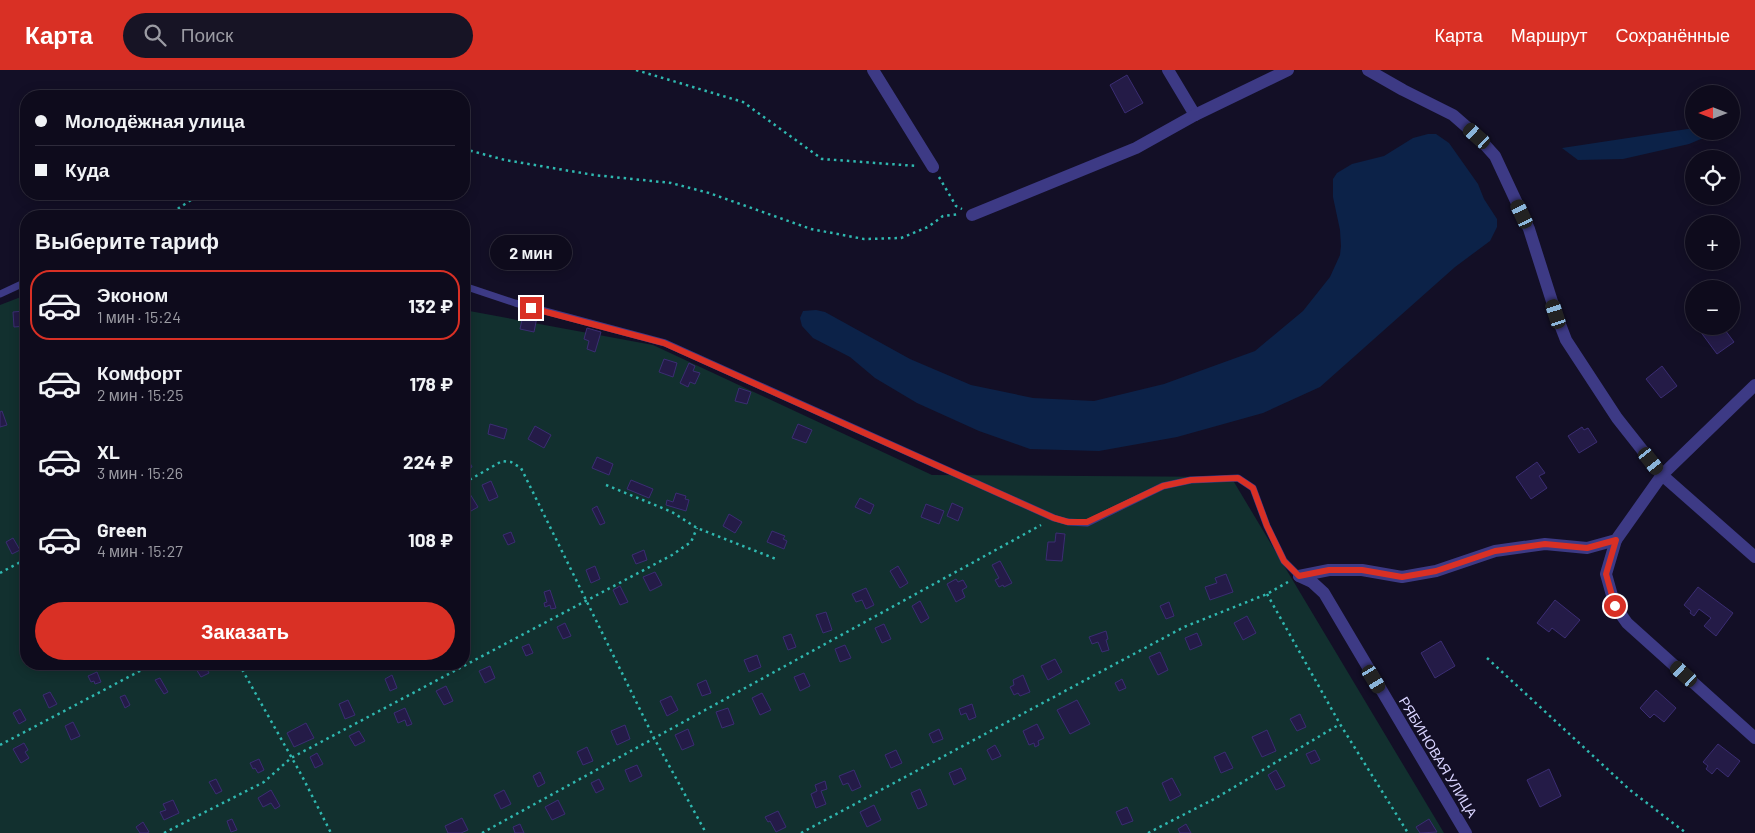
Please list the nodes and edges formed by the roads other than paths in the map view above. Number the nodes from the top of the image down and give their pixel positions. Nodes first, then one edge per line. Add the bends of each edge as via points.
1 (873, 70) edge
2 (1168, 70) edge
3 (1288, 70) edge
4 (1368, 70) edge
5 (1196, 115) junction
6 (933, 167) road end
7 (972, 215) road end
8 (20, 285) edge
9 (470, 288) edge
10 (0, 294) edge
11 (1755, 385) edge
12 (1662, 476) junction
13 (1616, 540) junction
14 (1755, 557) edge
15 (1299, 576) junction
16 (1755, 738) edge
17 (1466, 833) edge

1 - 6 street
2 - 5 street
3 - 5 street
4 - 12 street via 1453,115 1495,156 1529,229 1566,340 1617,418
5 - 7 street via 1136,148
8 - 10 lane
9 - 15 lane via 515,304 664,343 1068,522 1087,522 1163,486 1191,480 1238,478 1253,488 1284,561
11 - 12 street
12 - 13 street
12 - 14 street
13 - 15 street via 1587,548 1545,544 1495,551 1436,571 1402,577 1362,570 1329,570
13 - 16 street via 1606,574 1615,606 1627,624
15 - 17 street, РЯБИНОВАЯ УЛИЦА via 1324,593

